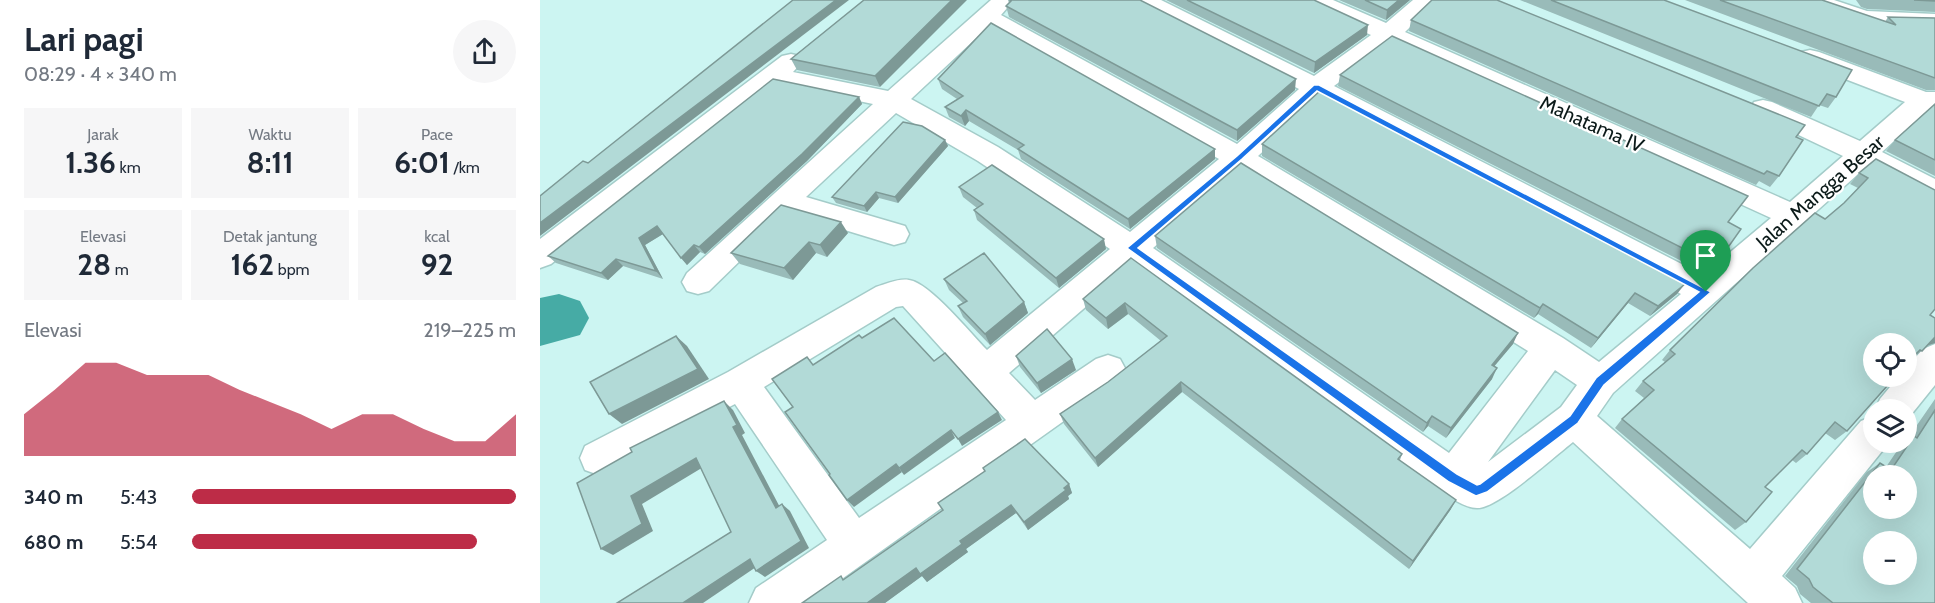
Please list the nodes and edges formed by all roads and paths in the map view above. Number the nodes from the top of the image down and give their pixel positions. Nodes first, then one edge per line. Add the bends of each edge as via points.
1 (1143, 0) edge
2 (1314, 0) edge
3 (1427, 0) edge
4 (1812, 0) edge
5 (996, 8) edge
6 (1856, 9) edge
7 (1931, 24) edge
8 (1389, 33) junction
9 (810, 45) edge
10 (1793, 51) edge
11 (773, 75) junction
12 (1316, 87) junction
13 (1738, 98) edge
14 (1929, 100) edge
15 (895, 101) junction
16 (1864, 154) junction
17 (1239, 158) junction
18 (1935, 192) edge
19 (783, 201) junction
20 (1794, 216) junction
21 (894, 234) dead end
22 (1131, 248) junction
23 (540, 256) edge
24 (698, 282) dead end
25 (1706, 292) junction
26 (1551, 348) junction
27 (1935, 359) edge
28 (1108, 370) dead end
29 (985, 372) junction
30 (1600, 381) junction
31 (741, 383) junction
32 (1902, 399) edge
33 (1574, 419) junction
34 (1031, 421) junction
35 (1863, 449) edge
36 (599, 458) dead end
37 (1453, 478) junction
38 (854, 545) junction
39 (1766, 590) edge
40 (771, 603) edge

1 - 12 street
2 - 8 street, Mahatama IV
3 - 8 street
4 - 6 street
5 - 15 street
5 - 17 street via 1088,72
6 - 7 street
8 - 12 street
8 - 20 street, Mahatama IV
9 - 11 street
10 - 14 street
11 - 15 street
11 - 23 street
12 - 17 street
12 - 25 street
13 - 16 street
14 - 16 street, Jalan Mangga Besar
15 - 19 street
15 - 22 street via 977,148
16 - 18 street
16 - 20 street, Jalan Mangga Besar
17 - 22 street
17 - 26 street
19 - 21 street
19 - 24 street
20 - 25 street, Jalan Mangga Besar
22 - 29 street
22 - 37 street
25 - 30 street, Jalan Mangga Besar
26 - 30 street
26 - 37 street
27 - 32 street
28 - 34 street
29 - 31 street via 914,296 900,292
29 - 34 street
30 - 33 street, Jalan Mangga Besar
31 - 36 street
31 - 38 street
33 - 37 street, Jalan Mangga Besar via 1483,489 1467,487
33 - 39 street
34 - 38 street
35 - 39 street
38 - 40 street

